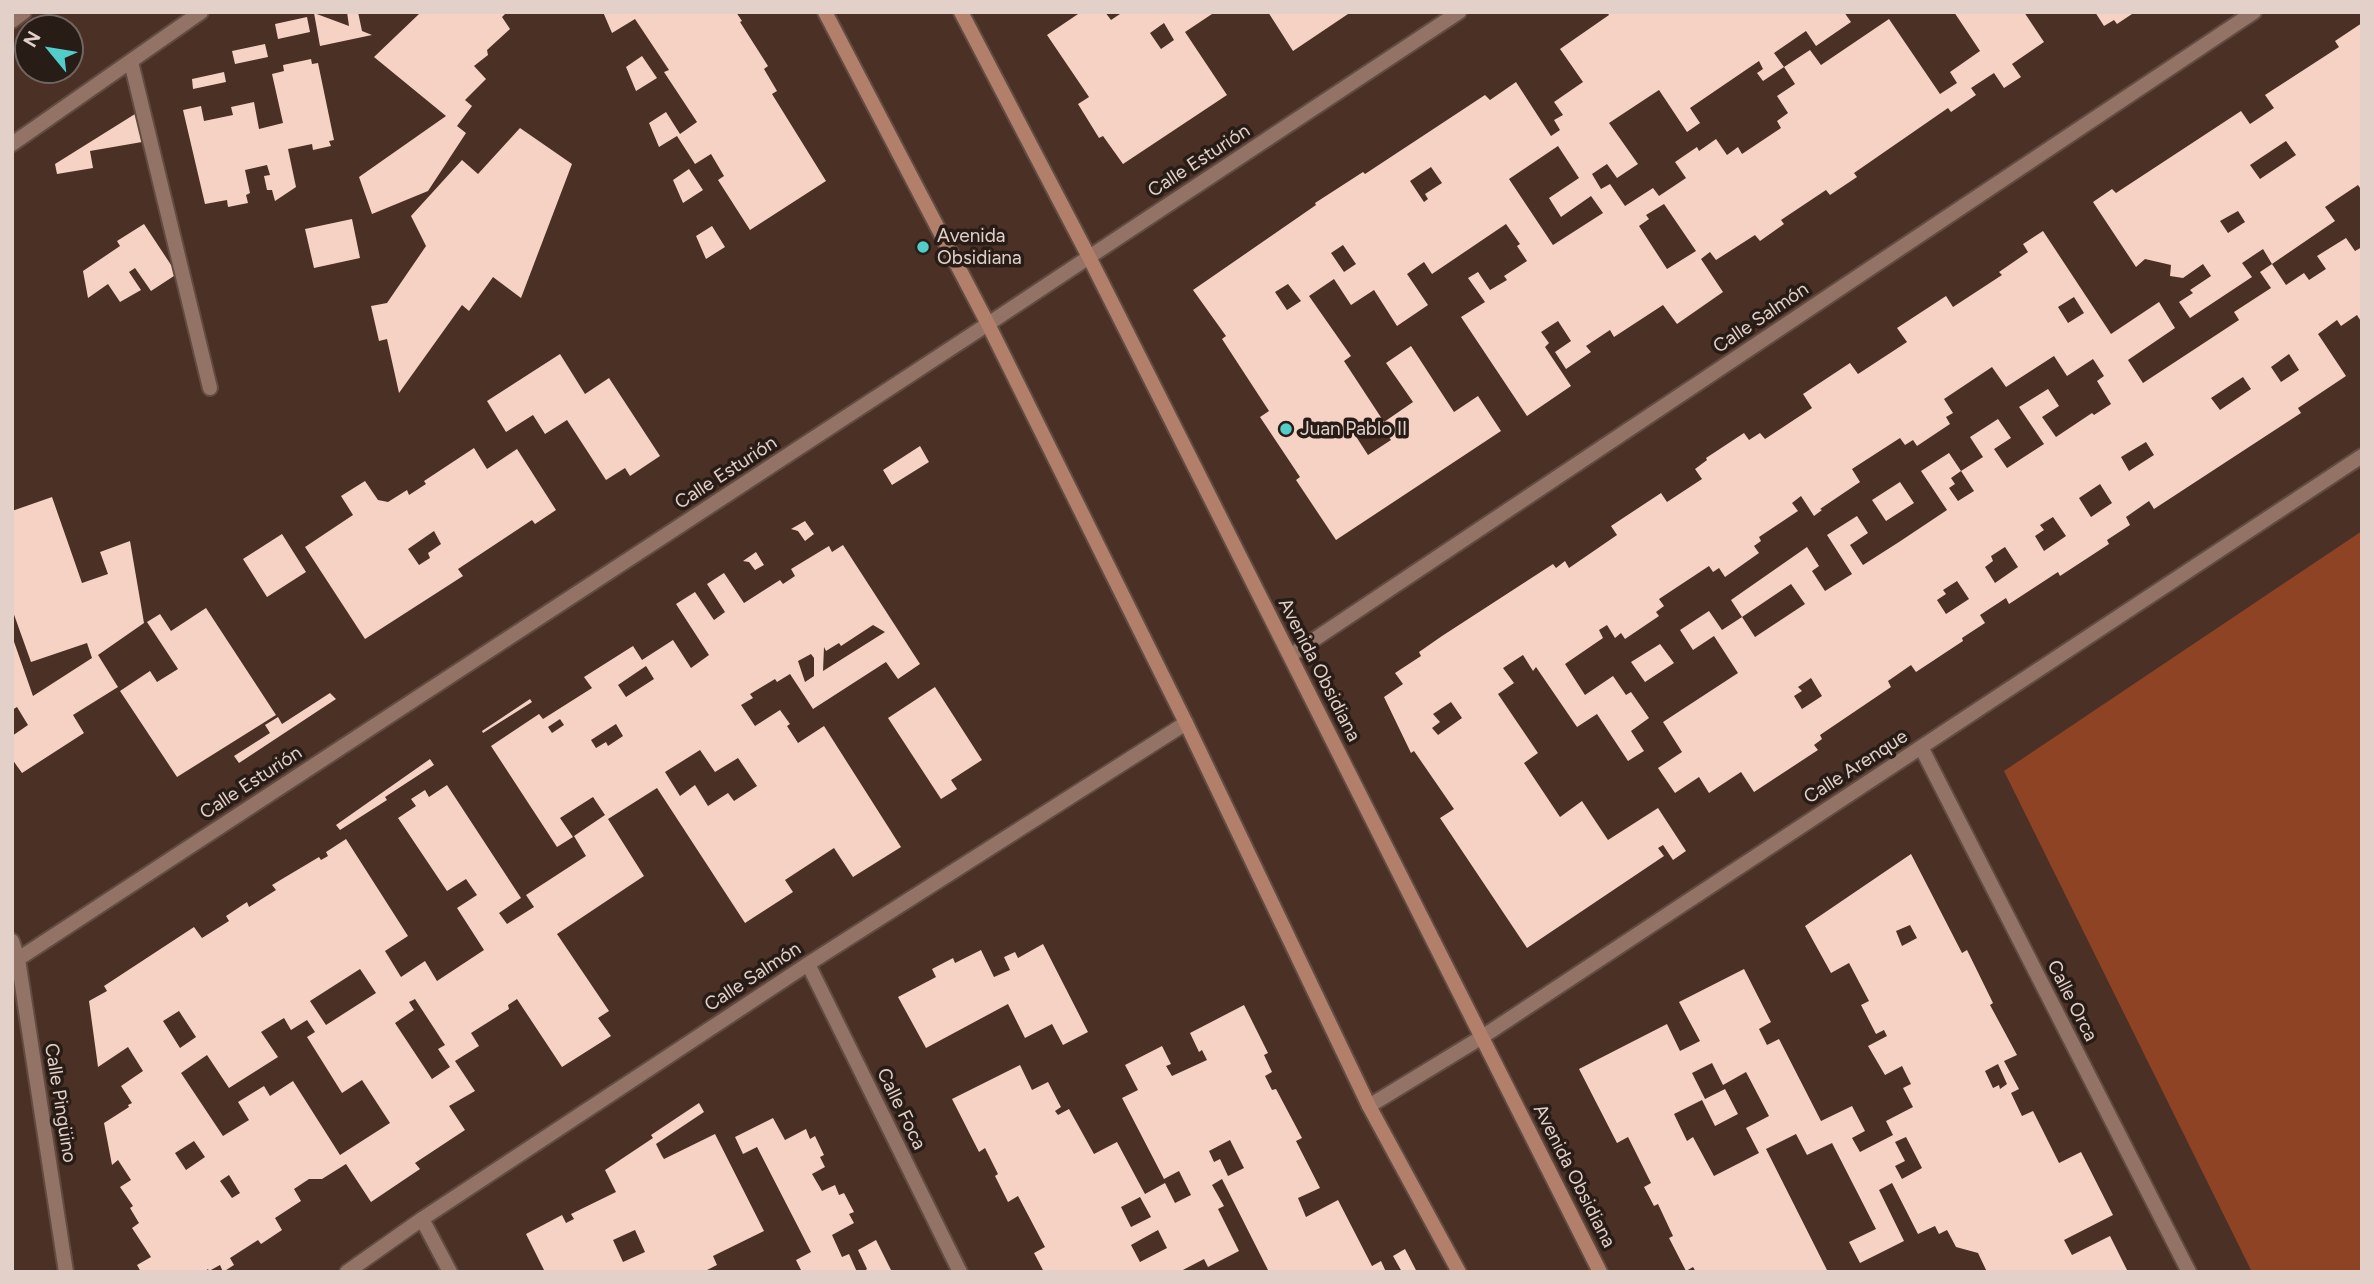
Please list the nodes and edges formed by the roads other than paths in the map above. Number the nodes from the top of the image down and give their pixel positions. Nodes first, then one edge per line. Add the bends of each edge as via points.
1 (24, 12) edge
2 (201, 12) edge
3 (825, 12) edge
4 (961, 12) edge
5 (1459, 12) edge
6 (2253, 12) edge
7 (12, 21) edge
8 (131, 62) junction
9 (12, 144) edge
10 (1089, 257) junction
11 (988, 324) junction
12 (210, 387) dead end
13 (2362, 456) edge
14 (1290, 655) junction
15 (1186, 723) junction
16 (1921, 747) junction
17 (12, 941) edge
18 (15, 961) edge
19 (808, 964) junction
20 (1482, 1037) junction
21 (1368, 1106) junction
22 (422, 1219) junction
23 (66, 1272) edge
24 (347, 1272) edge
25 (450, 1272) edge
26 (960, 1272) edge
27 (1459, 1272) edge
28 (1600, 1272) edge
29 (2189, 1272) edge

1 - 7 street
2 - 8 street
3 - 11 street
4 - 10 street, Avenida Obsidiana
5 - 10 street, Calle Esturión
6 - 14 street, Calle Salmón
8 - 9 street
8 - 12 street
10 - 11 street, Calle Esturión
10 - 14 street, Avenida Obsidiana
11 - 15 street
11 - 18 street, Calle Esturión
13 - 16 street, Calle Arenque
14 - 20 street, Avenida Obsidiana
15 - 19 street, Calle Salmón
15 - 21 street
16 - 20 street, Calle Arenque
16 - 29 street, Calle Orca
17 - 18 street, Calle Pingüino
18 - 23 street, Calle Pingüino
19 - 22 street, Calle Salmón
19 - 26 street, Calle Foca
20 - 21 street, Calle Arenque
20 - 28 street, Avenida Obsidiana
21 - 27 street
22 - 24 street, Calle Salmón
22 - 25 street

